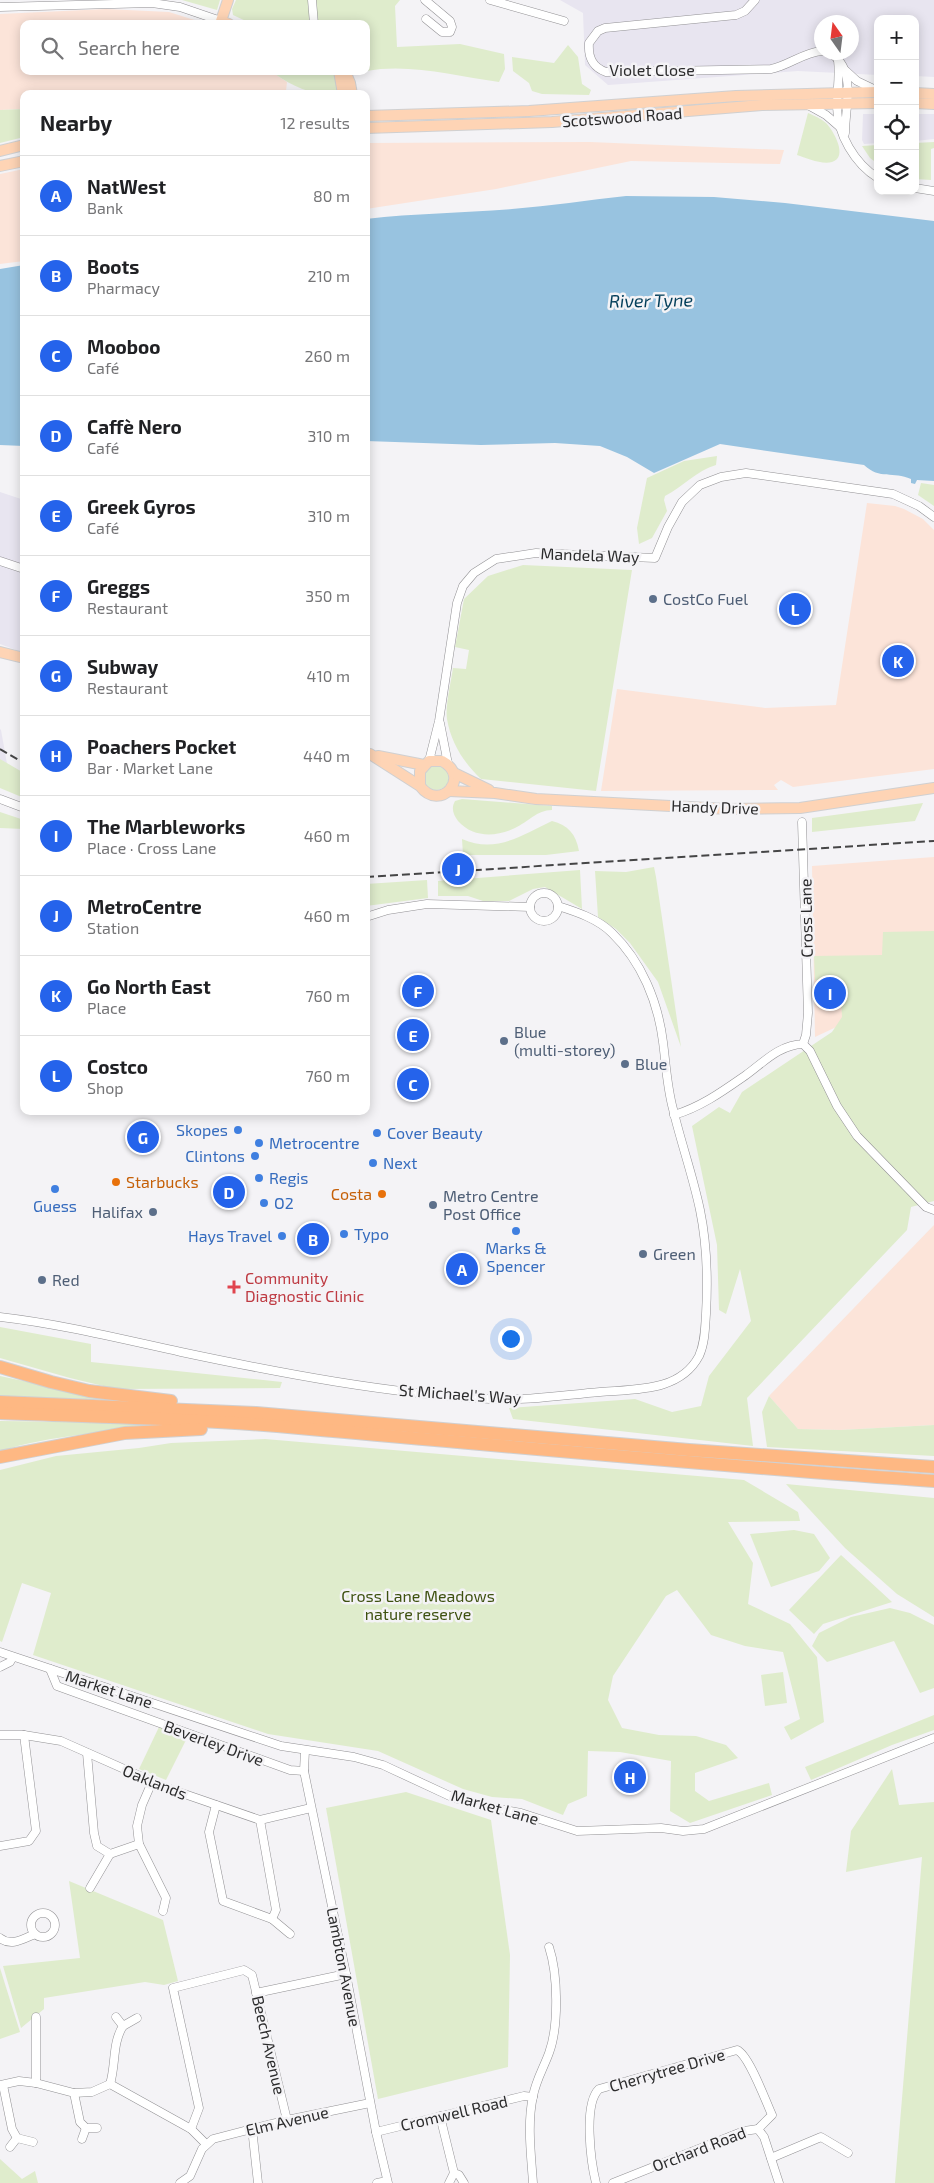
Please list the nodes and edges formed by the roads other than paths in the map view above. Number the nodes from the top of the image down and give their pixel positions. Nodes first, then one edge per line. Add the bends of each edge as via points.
1 (228, 0) edge
2 (312, 0) edge
3 (490, 0) edge
4 (755, 0) edge
5 (428, 1) edge
6 (23, 3) edge
7 (0, 7) edge
8 (426, 19) dead end
9 (219, 20) edge
10 (225, 20) edge
11 (314, 20) edge
12 (564, 21) dead end
13 (814, 52) edge
14 (838, 60) joint
15 (845, 69) junction
16 (341, 75) edge
17 (346, 75) edge
18 (874, 89) edge
19 (349, 90) edge
20 (350, 90) edge
21 (874, 91) edge
22 (842, 92) junction
23 (919, 93) edge
24 (934, 94) edge
25 (874, 103) edge
26 (919, 103) edge
27 (842, 104) junction
28 (934, 104) edge
29 (808, 105) junction
30 (370, 109) edge
31 (370, 116) edge
32 (389, 116) junction
33 (370, 128) edge
34 (843, 133) junction
35 (20, 147) edge
36 (0, 151) edge
37 (20, 162) edge
38 (0, 166) edge
39 (874, 174) edge
40 (919, 189) edge
41 (934, 191) edge
42 (934, 517) edge
43 (0, 561) edge
44 (20, 568) edge
45 (0, 652) edge
46 (20, 657) edge
47 (439, 721) junction
48 (370, 753) edge
49 (370, 754) edge
50 (426, 763) junction
51 (448, 764) junction
52 (454, 773) junction
53 (420, 786) junction
54 (934, 788) edge
55 (449, 791) junction
56 (495, 793) junction
57 (0, 801) edge
58 (20, 807) edge
59 (802, 822) dead end
60 (558, 906) junction
61 (530, 907) junction
62 (370, 916) edge
63 (803, 1044) junction
64 (674, 1115) junction
65 (930, 1208) edge
66 (0, 1317) edge
67 (0, 1366) edge
68 (0, 1370) edge
69 (24, 1374) junction
70 (0, 1402) edge
71 (0, 1413) edge
72 (318, 1418) junction
73 (351, 1433) junction
74 (0, 1457) edge
75 (934, 1467) edge
76 (934, 1481) edge
77 (0, 1652) edge
78 (13, 1657) junction
79 (0, 1667) edge
80 (50, 1670) junction
81 (0, 1735) edge
82 (24, 1735) junction
83 (934, 1738) edge
84 (305, 1750) junction
85 (87, 1753) junction
86 (304, 1771) junction
87 (152, 1782) junction
88 (216, 1805) junction
89 (311, 1808) junction
90 (260, 1820) junction
91 (139, 1844) junction
92 (0, 1846) edge
93 (110, 1854) junction
94 (90, 1888) dead end
95 (163, 1911) dead end
96 (272, 1919) junction
97 (35, 1934) dead end
98 (290, 1934) dead end
99 (0, 1938) edge
100 (549, 1947) dead end
101 (346, 1974) junction
102 (256, 1993) junction
103 (36, 2016) dead end
104 (116, 2017) dead end
105 (137, 2018) dead end
106 (123, 2026) junction
107 (36, 2083) junction
108 (110, 2084) junction
109 (2, 2085) edge
110 (74, 2093) junction
111 (533, 2097) junction
112 (370, 2103) junction
113 (440, 2116) junction
114 (287, 2120) junction
115 (86, 2128) junction
116 (97, 2128) dead end
117 (252, 2128) junction
118 (191, 2129) junction
119 (758, 2129) junction
120 (376, 2132) junction
121 (17, 2138) junction
122 (82, 2139) dead end
123 (33, 2142) dead end
124 (206, 2144) junction
125 (10, 2148) dead end
126 (848, 2154) dead end
127 (771, 2158) junction
128 (454, 2173) junction
129 (388, 2182) edge
130 (180, 2183) edge
131 (258, 2183) edge
132 (377, 2183) edge
133 (449, 2183) edge
134 (464, 2183) edge
135 (533, 2183) edge
136 (596, 2183) edge
137 (613, 2183) edge
138 (779, 2183) edge

1 - 10 main road
2 - 11 street
3 - 12 street
4 - 13 street, Violet Close via 736,15 605,28 598,31 589,43 590,58 593,64 606,72 771,69
5 - 8 street via 450,21 450,32 442,32
6 - 7 street
6 - 9 street via 152,2
14 - 15 street
14 - 22 street
15 - 18 street via 857,81
15 - 22 street
16 - 19 main road
17 - 20 main road
21 - 22 main road, Scotswood Road
22 - 27 street
22 - 32 main road, Scotswood Road
23 - 24 main road
25 - 27 main road, Scotswood Road
26 - 28 main road
27 - 29 main road, Scotswood Road
27 - 34 street via 838,119
29 - 33 main road, Scotswood Road via 524,123
29 - 34 street via 826,115
30 - 32 main road
31 - 32 main road, Scotswood Road
34 - 39 street via 857,159
35 - 36 main road
37 - 38 main road
40 - 41 street
42 - 47 street, Mandela Way via 893,494 746,473 707,482 688,496 668,527 656,558 536,553 496,559 474,572 463,586 457,603
43 - 44 street
45 - 46 main road
47 - 50 street, Mandela Way
47 - 51 street, Mandela Way
48 - 50 main road
49 - 53 main road
50 - 51 main road via 436,760
50 - 53 main road via 418,777
51 - 52 main road
52 - 55 main road via 453,786
52 - 56 main road
53 - 55 main road via 432,795
54 - 56 main road, Handy Drive via 817,806 728,809 536,799
55 - 56 main road
57 - 58 street
59 - 63 street, Cross Lane via 808,1014
60 - 61 street via 553,896 541,893 532,899
60 - 61 street via 554,918 543,921 534,918
60 - 64 street, St Michael's Way via 584,915 612,932 637,964 655,998
61 - 62 street via 427,904
63 - 64 street via 786,1046 716,1096
63 - 65 street via 857,1136
64 - 66 street, St Michael's Way via 703,1228 707,1296 704,1338 698,1356 689,1368 663,1385 527,1399 449,1396 334,1380 42,1322
67 - 69 highway
68 - 69 highway
69 - 72 highway via 116,1396 250,1408
70 - 72 highway
71 - 73 highway via 226,1423
72 - 75 highway
73 - 74 highway via 308,1435 206,1429 138,1431
73 - 76 highway via 689,1464
77 - 78 street, Market Lane
78 - 79 street
78 - 80 street, Market Lane
80 - 84 street, Market Lane via 281,1746
80 - 86 street, Beverley Drive via 57,1686 290,1770
81 - 82 street, Oaklands
82 - 85 street, Oaklands via 61,1741
82 - 92 street via 36,1831 29,1841
83 - 84 street, Market Lane via 704,1829 683,1831 661,1828 577,1832 521,1813 454,1798 383,1764
84 - 86 street, Lambton Avenue
85 - 87 street, Oaklands
85 - 93 street via 94,1833 97,1846
86 - 89 street, Lambton Avenue
87 - 88 street, Oaklands
87 - 91 street via 137,1826
88 - 90 street, Oaklands
88 - 96 street via 209,1832 223,1901
89 - 90 street
89 - 101 street, Lambton Avenue
90 - 96 street via 276,1910
91 - 93 street
91 - 95 street via 166,1898
93 - 94 street
96 - 98 street
97 - 99 street via 16,1942 5,1942
100 - 111 street via 554,1975 554,2034
101 - 102 street
101 - 112 street, Lambton Avenue
102 - 114 street, Beech Avenue
102 - 118 street, Beech Avenue via 252,1975 244,1970 173,1988 199,2108
103 - 107 street
104 - 106 street
105 - 106 street
106 - 108 street via 116,2041
107 - 109 street via 19,2081
107 - 110 street
108 - 110 street via 92,2092
108 - 118 street
109 - 121 street via 12,2130
110 - 115 street via 80,2122
111 - 113 street, Cromwell Road via 524,2096
111 - 135 street via 529,2126
112 - 114 street, Elm Avenue
112 - 120 street, Lambton Avenue
113 - 120 street, Cromwell Road
113 - 128 street
114 - 117 street, Elm Avenue
115 - 116 street
115 - 122 street
117 - 124 street, Elm Avenue
117 - 131 street
118 - 124 street
119 - 127 street
119 - 136 street, Cherrytree Drive via 772,2115 747,2062 737,2050 599,2089 594,2095 589,2128
119 - 137 street, Orchard Road via 744,2131
120 - 129 street, Lambton Avenue
121 - 123 street
121 - 125 street
124 - 130 street via 190,2176
126 - 127 street via 821,2137
127 - 138 street
128 - 133 street
128 - 134 street
129 - 132 street

